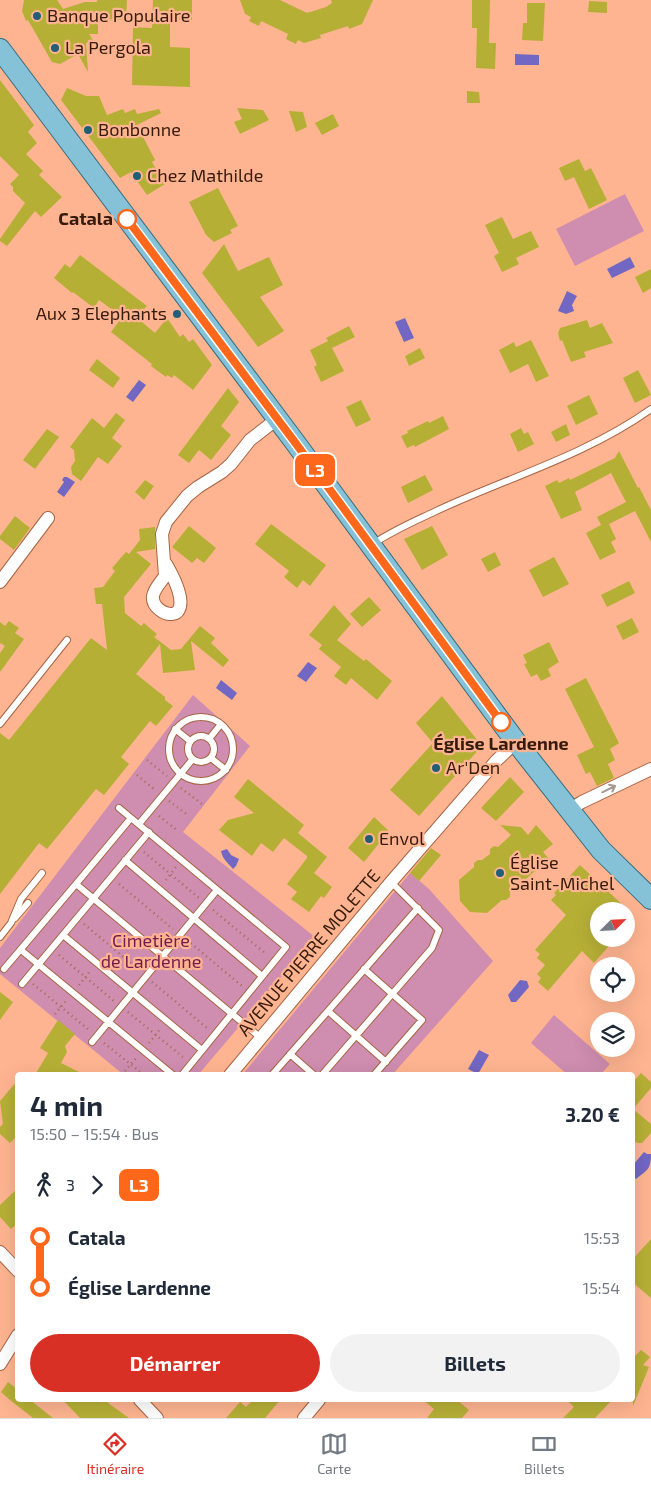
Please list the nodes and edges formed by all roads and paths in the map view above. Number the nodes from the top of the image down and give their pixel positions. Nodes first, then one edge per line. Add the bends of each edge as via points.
1 (0, 49) edge
2 (651, 410) edge
3 (277, 419) junction
4 (48, 518) dead end
5 (370, 546) junction
6 (166, 564) dead end
7 (0, 582) edge
8 (67, 640) dead end
9 (0, 724) edge
10 (221, 724) junction
11 (175, 729) junction
12 (209, 739) junction
13 (190, 741) junction
14 (516, 742) junction
15 (211, 758) junction
16 (192, 760) junction
17 (651, 769) edge
18 (226, 770) junction
19 (180, 775) junction
20 (119, 808) dead end
21 (151, 810) junction
22 (569, 810) junction
23 (131, 818) junction
24 (139, 824) junction
25 (178, 831) dead end
26 (149, 832) junction
27 (125, 860) junction
28 (182, 860) junction
29 (42, 873) dead end
30 (391, 882) junction
31 (76, 884) junction
32 (159, 889) junction
33 (217, 890) junction
34 (94, 898) junction
35 (651, 899) edge
36 (28, 903) dead end
37 (418, 908) junction
38 (194, 918) junction
39 (11, 923) junction
40 (63, 934) junction
41 (0, 937) edge
42 (21, 950) junction
43 (163, 956) junction
44 (38, 964) junction
45 (4, 969) dead end
46 (364, 970) junction
47 (262, 976) junction
48 (24, 981) joint
49 (133, 993) junction
50 (392, 994) junction
51 (328, 1011) junction
52 (232, 1013) junction
53 (109, 1022) junction
54 (97, 1036) junction
55 (356, 1036) junction
56 (261, 1038) junction
57 (92, 1042) dead end
58 (202, 1050) junction
59 (290, 1054) junction
60 (386, 1062) junction
61 (140, 1072) edge
62 (169, 1072) edge
63 (184, 1072) edge
64 (233, 1072) edge
65 (275, 1072) edge
66 (311, 1072) edge
67 (325, 1072) edge
68 (377, 1072) edge
69 (0, 1252) edge
70 (15, 1267) edge
71 (15, 1340) edge
72 (0, 1364) edge
73 (142, 1402) edge
74 (317, 1402) edge
75 (157, 1418) edge
76 (304, 1418) edge

1 - 3 main road
2 - 5 lane via 569,456 466,497 385,535
3 - 5 main road
3 - 6 street via 250,440 226,468 187,496 166,522 162,534
4 - 7 street
5 - 14 main road
8 - 9 lane
10 - 11 lane via 206,717 197,717
10 - 12 lane
10 - 18 lane via 233,746 233,755
11 - 13 lane
11 - 19 lane via 168,744 168,753
12 - 13 lane via 199,736
12 - 15 lane via 214,748
13 - 16 lane via 188,750
14 - 22 main road
14 - 30 street, AVENUE PIERRE MOLETTE
15 - 16 lane via 202,763
15 - 18 lane
16 - 19 lane
22 -> 17 street
18 - 19 lane via 204,782 195,782
19 - 21 lane
20 - 23 lane
21 - 24 lane
21 - 25 path
22 - 35 main road via 601,850
23 - 24 lane
23 - 31 lane
24 - 26 lane
26 - 27 lane
26 - 28 lane
27 - 32 lane
27 - 34 lane
28 - 32 path
28 - 33 lane
29 - 39 lane via 22,899
30 - 37 lane
30 - 56 street, AVENUE PIERRE MOLETTE
31 - 34 lane
31 - 42 lane
32 - 38 lane
33 - 38 lane
33 - 47 lane via 286,947
34 - 40 lane
34 - 43 lane
36 - 39 lane
37 - 46 lane
37 - 50 lane via 439,930 432,948
38 - 43 lane
38 - 47 lane
39 - 41 lane
40 - 44 lane
40 - 49 lane
42 - 44 lane
42 - 45 lane
43 - 49 lane
43 - 52 lane
44 - 48 lane
44 - 53 lane
46 - 50 lane
46 - 51 lane
47 - 52 lane
48 - 54 path
49 - 53 lane
49 - 58 lane
50 - 55 lane
50 - 60 lane via 422,1020
51 - 55 lane
51 - 59 lane
52 - 56 lane
52 - 58 lane
53 - 54 lane
53 - 62 lane
54 - 57 lane
54 - 61 path
55 - 60 lane
55 - 67 lane
56 - 64 street, AVENUE PIERRE MOLETTE
58 - 63 lane
59 - 65 lane
59 - 66 lane
60 - 68 lane
69 - 70 street
71 - 72 street
73 - 75 street
74 - 76 street

